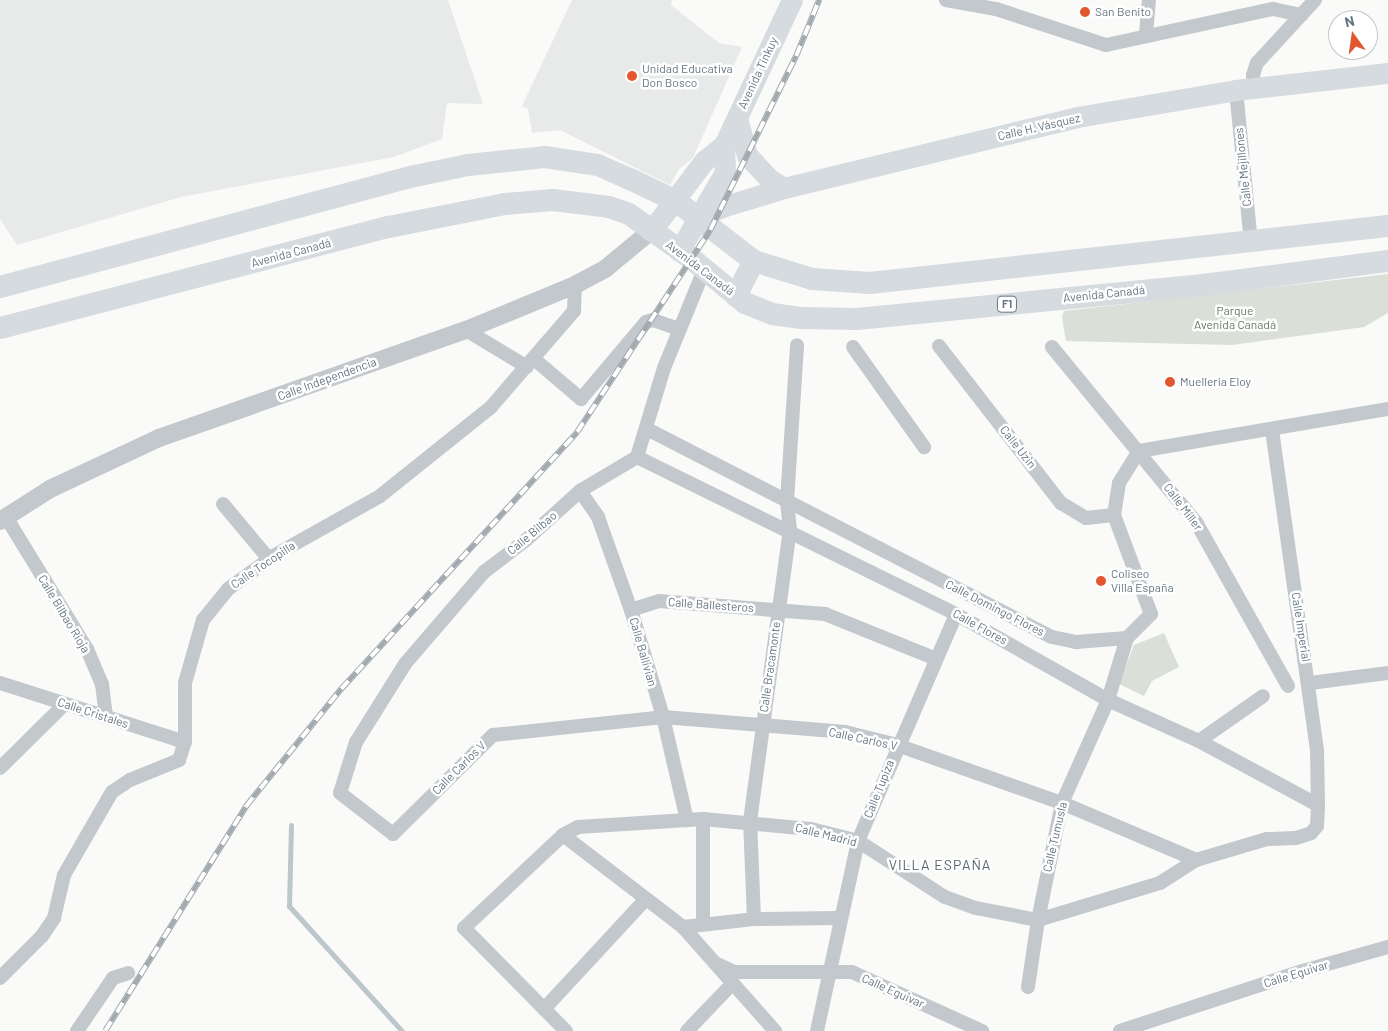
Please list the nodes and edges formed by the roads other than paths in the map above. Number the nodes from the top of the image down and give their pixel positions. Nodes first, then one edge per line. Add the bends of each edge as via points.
1 (792, 0) edge
2 (946, 0) edge
3 (1149, 0) edge
4 (1315, 0) edge
5 (998, 5) edge
6 (1301, 14) junction
7 (1146, 34) junction
8 (1388, 73) edge
9 (1245, 89) junction
10 (737, 118) junction
11 (724, 145) junction
12 (784, 188) junction
13 (676, 202) junction
14 (698, 219) junction
15 (1388, 226) edge
16 (651, 231) junction
17 (1251, 243) junction
18 (679, 251) junction
19 (754, 261) junction
20 (1388, 261) edge
21 (704, 270) junction
22 (575, 285) junction
23 (0, 287) edge
24 (736, 296) junction
25 (0, 328) edge
26 (679, 329) junction
27 (466, 330) junction
28 (797, 345) dead end
29 (939, 346) dead end
30 (853, 347) dead end
31 (1052, 347) dead end
32 (530, 363) junction
33 (1388, 410) edge
34 (647, 429) junction
35 (1272, 429) junction
36 (924, 447) dead end
37 (1139, 451) junction
38 (637, 457) junction
39 (580, 491) junction
40 (787, 501) junction
41 (223, 504) dead end
42 (1114, 515) junction
43 (3, 519) edge
44 (790, 530) junction
45 (269, 559) junction
46 (631, 610) junction
47 (778, 610) junction
48 (956, 614) junction
49 (1127, 638) junction
50 (934, 658) junction
51 (1388, 673) edge
52 (0, 683) edge
53 (1310, 684) junction
54 (1288, 686) dead end
55 (1263, 696) dead end
56 (1108, 700) junction
57 (65, 704) junction
58 (106, 717) junction
59 (663, 717) junction
60 (762, 724) junction
61 (1199, 741) junction
62 (185, 742) junction
63 (897, 745) junction
64 (0, 768) edge
65 (1062, 803) junction
66 (1318, 805) junction
67 (703, 819) junction
68 (687, 820) junction
69 (750, 821) junction
70 (393, 834) joint
71 (563, 835) junction
72 (858, 841) junction
73 (1196, 860) junction
74 (646, 899) junction
75 (839, 918) junction
76 (754, 919) junction
77 (1038, 920) junction
78 (702, 924) junction
79 (682, 928) junction
80 (1388, 947) edge
81 (712, 961) junction
82 (830, 971) junction
83 (128, 973) dead end
84 (0, 978) edge
85 (731, 985) junction
86 (1028, 987) dead end
87 (544, 1009) junction
88 (77, 1031) edge
89 (566, 1031) edge
90 (687, 1031) edge
91 (775, 1031) edge
92 (817, 1031) edge
93 (982, 1031) edge
94 (1120, 1031) edge

1 - 10 main road, Avenida Tinkuy
2 - 5 street
3 - 7 street
4 - 6 street, Calle Mejillones
5 - 7 street via 1106,45
6 - 7 street via 1273,9
6 - 9 street, Calle Mejillones via 1257,63
8 - 9 main road, Calle H. Vásquez
9 - 12 main road, Calle H. Vásquez via 1077,117
9 - 17 street, Calle Mejillones
10 - 11 main road, Avenida Tinkuy
10 - 12 main road via 747,155 769,179
11 - 13 main road, Avenida Tinkuy via 704,161
11 - 14 main road, Avenida Tinkuy via 725,172
12 - 14 main road, Calle H. Vásquez via 722,207
13 - 14 highway
13 - 16 main road, Avenida Tinkuy
13 - 23 highway via 598,165 545,157 508,159 415,176
14 - 18 main road, Avenida Tinkuy
14 - 19 highway
15 - 17 highway
16 - 18 highway, Avenida Canadá / F1
16 - 22 street, Calle Independencia via 605,269
16 - 25 highway, Avenida Canadá via 629,214 609,206 553,200 505,204 389,227
17 - 19 highway via 870,283 812,279
18 - 21 highway, Avenida Canadá / F1
19 - 24 highway
20 - 24 highway, Avenida Canadá / F1 via 1203,285 856,319 772,314
21 - 24 highway, Avenida Canadá / F1
21 - 26 street
22 - 27 street, Calle Independencia
22 - 32 street, Calle Tocopilla via 574,311
26 - 32 street via 653,320 646,322 582,398
26 - 34 street
27 - 32 street
27 - 43 street, Calle Independencia via 159,438 50,489
28 - 40 street, Calle Bracamonte
29 - 42 street, Calle Uzin via 1062,503 1086,518
30 - 36 street
31 - 37 street, Calle Miller
32 - 45 street, Calle Tocopilla via 491,407 380,496
33 - 35 street
34 - 38 street
34 - 40 street, Calle Domingo Flores
35 - 37 street
35 - 53 street, Calle Imperial
37 - 42 street via 1119,483
37 - 54 street, Calle Miller via 1196,522
38 - 39 street, Calle Bilbao
38 - 44 street, Calle Flores
39 - 46 street, Calle Ballivian via 598,517
39 - 70 street, Calle Bilbao via 526,540 484,572 405,664 356,742 340,793
40 - 44 street, Calle Bracamonte
40 - 49 street, Calle Domingo Flores via 1052,638 1076,642
41 - 45 street
42 - 49 street via 1151,614
43 - 58 street, Calle Bilbao Rioja via 87,649 102,684
44 - 47 street, Calle Bracamonte
44 - 48 street, Calle Flores
45 - 62 street, Calle Tocopilla via 228,589 203,620 185,683
46 - 47 street, Calle Ballesteros via 659,601
46 - 59 street, Calle Ballivian
47 - 50 street, Calle Ballesteros via 825,614
47 - 60 street, Calle Bracamonte
48 - 50 street, Calle Tupiza
48 - 56 street, Calle Flores
49 - 56 street, Calle Tumusla
50 - 63 street, Calle Tupiza
51 - 53 street
52 - 57 street, Calle Cristales
53 - 66 street, Calle Imperial via 1317,750
55 - 61 street
56 - 61 street, Calle Flores
56 - 65 street, Calle Tumusla
57 - 58 street, Calle Cristales
57 - 64 street
58 - 62 street, Calle Cristales
59 - 60 street, Calle Carlos V
59 - 68 street, Calle Ballivian
59 - 70 street, Calle Carlos V via 493,736
60 - 63 street, Calle Carlos V via 845,732
60 - 69 street, Calle Bracamonte
61 - 66 street, Calle Flores
62 - 84 street, Calle Tocopilla via 179,760 130,780 112,792 64,875 54,918 42,936
63 - 65 street, Calle Carlos V
63 - 72 street, Calle Tupiza
65 - 73 street, Calle Carlos V
65 - 77 street, Calle Tumusla
66 - 73 street, Calle Imperial via 1317,826 1311,833 1296,838 1267,839
67 - 68 street, Calle Madrid
67 - 69 street, Calle Madrid
67 - 78 street
68 - 71 street, Calle Madrid via 578,827
69 - 72 street, Calle Madrid via 811,829
69 - 76 street, Calle Bracamonte
71 - 74 street
71 - 87 street, Calle Madrid via 464,928
72 - 75 street, Calle Tupiza
72 - 77 street, Calle Madrid via 945,897 976,908
73 - 77 street, Calle Madrid via 1160,883
74 - 79 street
74 - 87 street
75 - 76 street
75 - 82 street, Calle Tupiza
76 - 78 street
77 - 86 street, Calle Tumusla
78 - 79 street
79 - 81 street
80 - 94 street, Calle Eguivar via 1303,971
81 - 82 street, Calle Eguivar via 734,972
81 - 85 street
82 - 92 street, Calle Tupiza
82 - 93 street, Calle Eguivar via 852,972
83 - 88 street via 113,978
85 - 90 street
85 - 91 street
87 - 89 street

